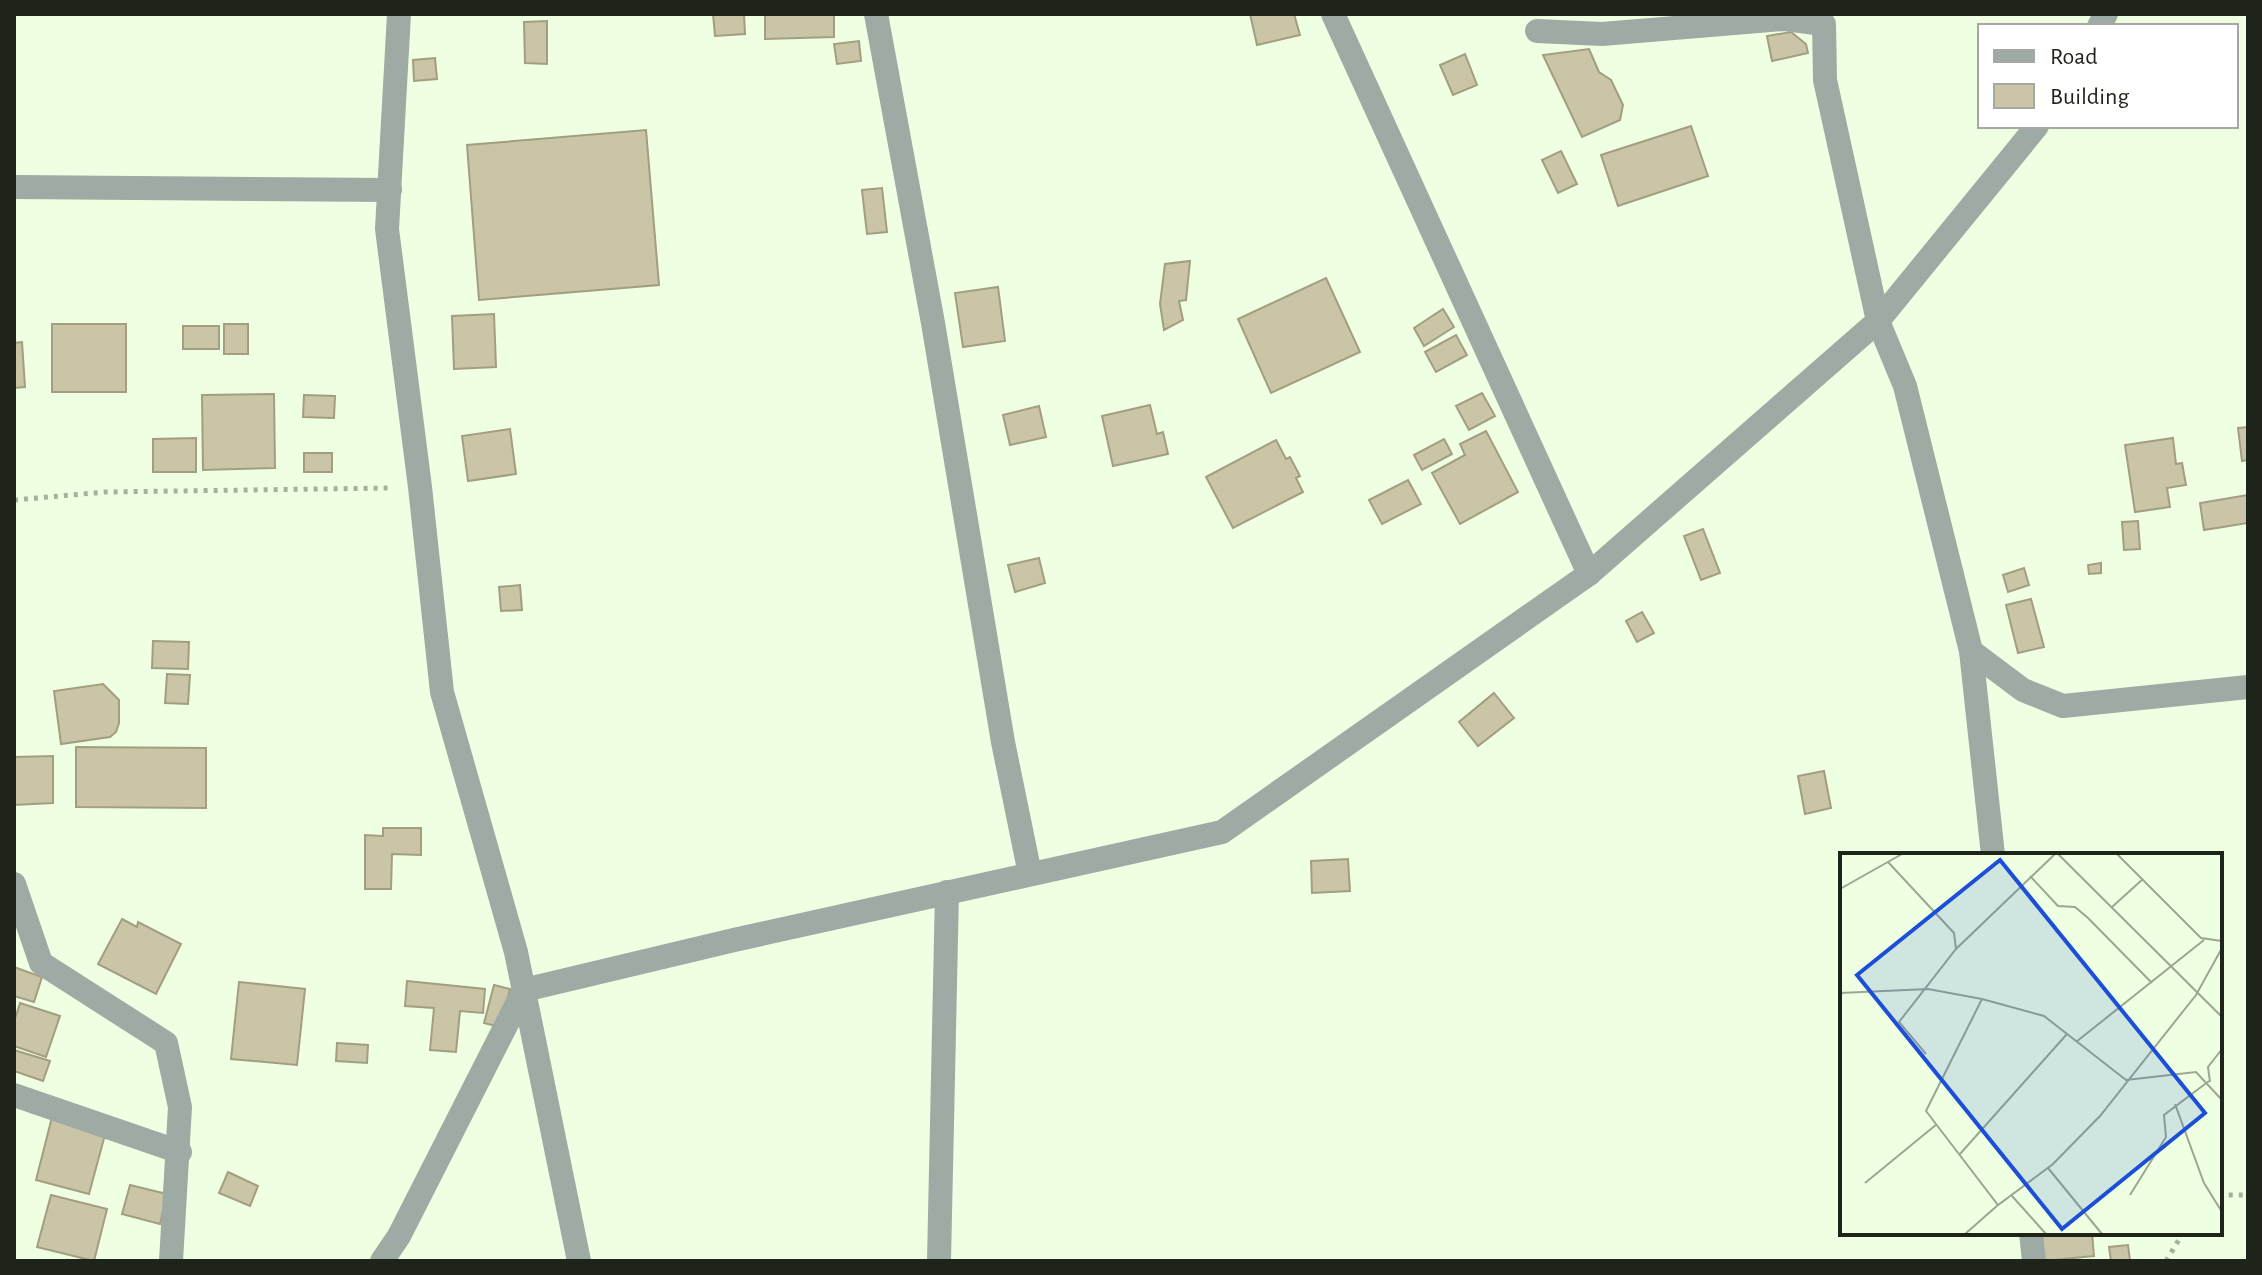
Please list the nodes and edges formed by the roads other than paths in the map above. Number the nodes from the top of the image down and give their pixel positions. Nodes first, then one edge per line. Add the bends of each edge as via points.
1 (399, 14) edge
2 (876, 14) edge
3 (1333, 14) edge
4 (1537, 31) dead end
5 (2035, 128) edge
6 (14, 187) edge
7 (390, 190) junction
8 (1878, 321) junction
9 (1589, 574) junction
10 (1971, 651) junction
11 (2248, 687) edge
12 (1993, 853) edge
13 (1030, 874) junction
14 (14, 884) edge
15 (947, 892) junction
16 (524, 990) junction
17 (14, 1095) edge
18 (180, 1152) junction
19 (2031, 1235) edge
20 (171, 1261) edge
21 (382, 1261) edge
22 (579, 1261) edge
23 (939, 1261) edge
24 (2034, 1261) edge

1 - 7 street
2 - 13 street
3 - 9 street
4 - 8 street via 1602,34 1784,19 1824,24 1825,80
5 - 8 street
6 - 7 street
7 - 16 street via 387,229 442,692
8 - 9 street
8 - 10 street via 1905,386
9 - 13 street via 1222,832
10 - 11 street via 2023,690 2063,706
10 - 12 street
13 - 15 street
14 - 18 street via 41,963 166,1043 180,1107
15 - 16 street
15 - 23 street
16 - 21 street
16 - 22 street
17 - 18 street
18 - 20 street
19 - 24 street

